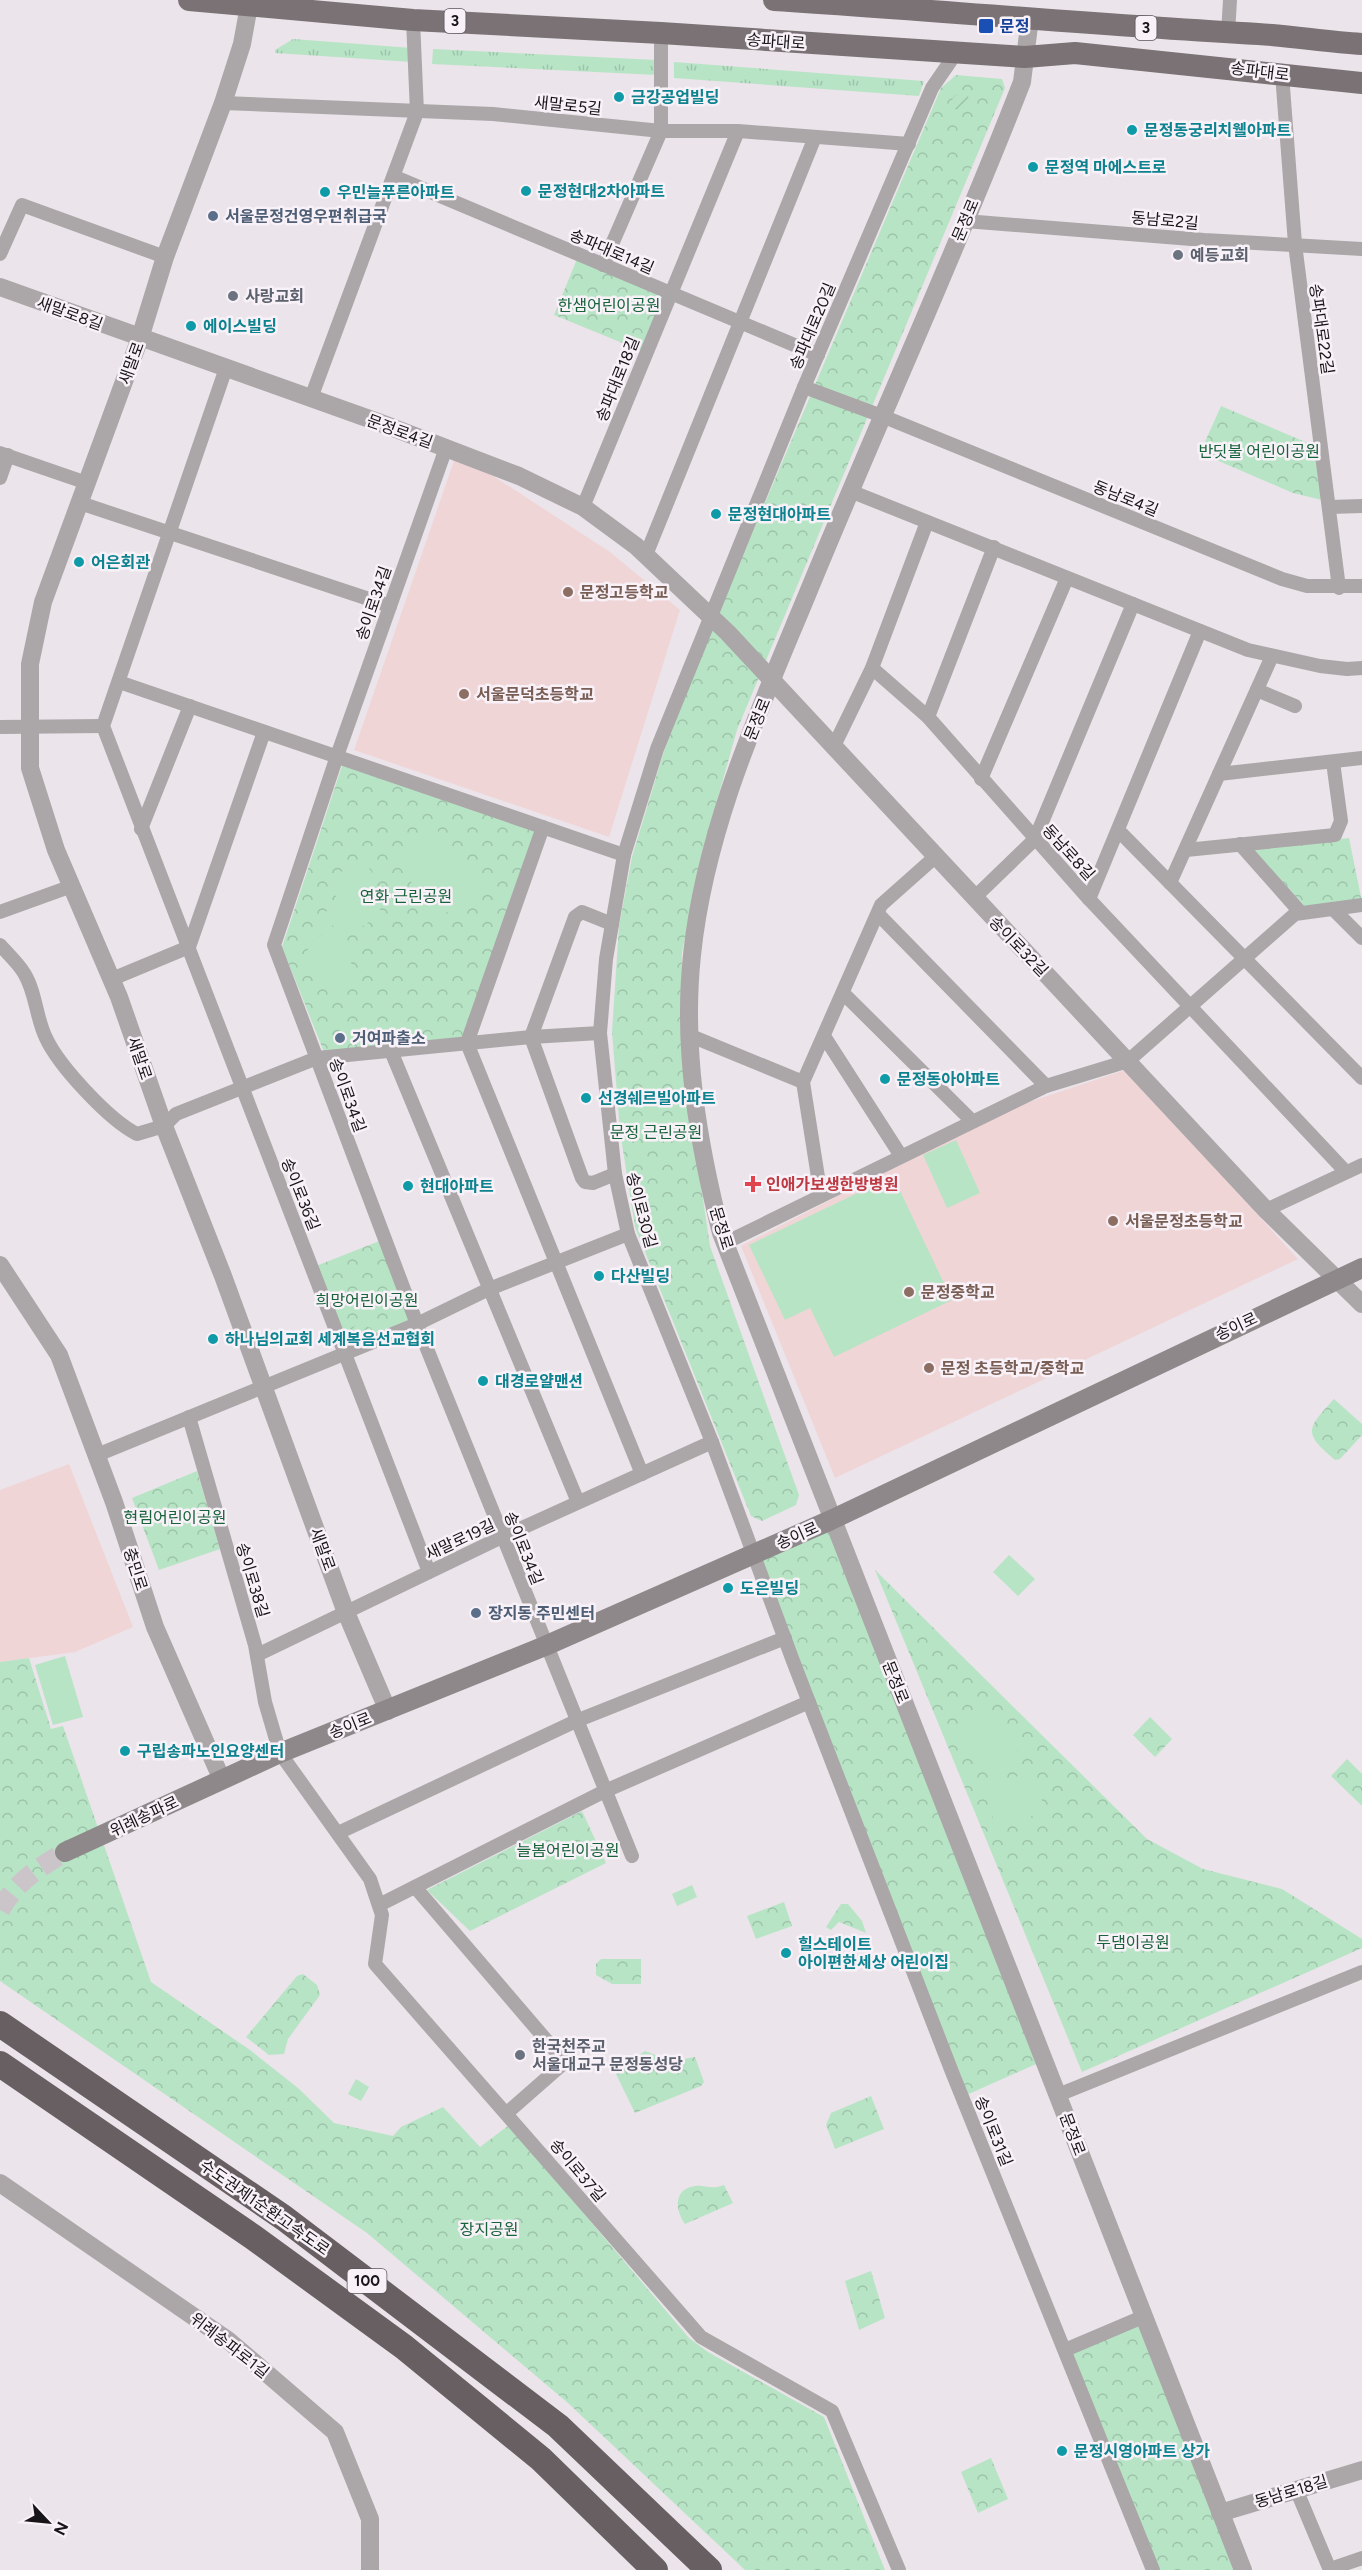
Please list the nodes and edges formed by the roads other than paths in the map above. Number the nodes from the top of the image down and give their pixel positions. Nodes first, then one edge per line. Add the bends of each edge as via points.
1 (189, 0) edge
2 (774, 0) edge
3 (1230, 0) edge
4 (249, 2) edge
5 (1030, 18) junction
6 (413, 20) junction
7 (661, 33) junction
8 (1228, 33) junction
9 (1362, 44) edge
10 (956, 53) junction
11 (1024, 57) junction
12 (1282, 74) junction
13 (1362, 83) edge
14 (224, 103) junction
15 (417, 112) junction
16 (661, 131) junction
17 (738, 131) junction
18 (815, 137) junction
19 (909, 144) junction
20 (395, 177) junction
21 (965, 221) junction
22 (1295, 244) junction
23 (1362, 249) edge
24 (0, 254) edge
25 (165, 257) junction
26 (603, 265) junction
27 (0, 287) edge
28 (670, 292) junction
29 (740, 321) junction
30 (140, 338) junction
31 (818, 355) junction
32 (226, 368) junction
33 (804, 387) junction
34 (311, 398) junction
35 (882, 416) junction
36 (446, 448) junction
37 (4, 454) edge
38 (0, 478) edge
39 (87, 483) junction
40 (850, 491) junction
41 (80, 503) junction
42 (1362, 506) edge
43 (584, 507) junction
44 (1330, 507) junction
45 (927, 522) junction
46 (171, 532) junction
47 (994, 547) junction
48 (645, 555) junction
49 (1067, 578) junction
50 (1362, 586) edge
51 (1339, 588) junction
52 (1133, 604) junction
53 (390, 606) junction
54 (711, 617) junction
55 (1200, 631) junction
56 (1272, 656) junction
57 (872, 668) junction
58 (1362, 668) edge
59 (119, 682) junction
60 (772, 682) junction
61 (1257, 690) junction
62 (190, 706) junction
63 (1295, 706) dead end
64 (928, 717) junction
65 (103, 726) junction
66 (0, 727) edge
67 (28, 728) junction
68 (264, 732) junction
69 (833, 748) junction
70 (337, 756) junction
71 (1362, 758) edge
72 (1333, 762) junction
73 (1219, 774) junction
74 (981, 779) junction
75 (543, 827) junction
76 (141, 829) junction
77 (1118, 830) junction
78 (1035, 839) junction
79 (1240, 844) junction
80 (1186, 849) junction
81 (624, 855) junction
82 (935, 857) junction
83 (1170, 883) junction
84 (72, 886) junction
85 (974, 898) junction
86 (1089, 899) junction
87 (1362, 905) edge
88 (1333, 909) junction
89 (0, 912) edge
90 (1301, 913) junction
91 (878, 914) junction
92 (612, 924) junction
93 (1362, 939) edge
94 (0, 945) edge
95 (189, 947) junction
96 (1244, 958) junction
97 (112, 979) junction
98 (843, 993) junction
99 (1189, 1006) junction
100 (600, 1033) junction
101 (691, 1036) junction
102 (824, 1036) junction
103 (531, 1037) junction
104 (467, 1043) junction
105 (391, 1051) junction
106 (317, 1058) junction
107 (1128, 1061) junction
108 (1362, 1078) edge
109 (803, 1082) junction
110 (1046, 1086) junction
111 (241, 1088) junction
112 (972, 1121) junction
113 (164, 1126) junction
114 (901, 1156) junction
115 (1362, 1165) edge
116 (1346, 1172) junction
117 (615, 1174) junction
118 (821, 1196) junction
119 (1266, 1210) junction
120 (628, 1234) junction
121 (725, 1243) junction
122 (556, 1262) junction
123 (0, 1265) edge
124 (1362, 1268) edge
125 (1336, 1279) junction
126 (489, 1289) junction
127 (1362, 1304) edge
128 (417, 1324) junction
129 (344, 1353) junction
130 (264, 1386) junction
131 (189, 1418) junction
132 (712, 1442) junction
133 (97, 1455) junction
134 (642, 1474) junction
135 (578, 1502) junction
136 (831, 1520) junction
137 (502, 1537) junction
138 (753, 1554) junction
139 (429, 1572) junction
140 (345, 1611) junction
141 (785, 1638) junction
142 (545, 1646) junction
143 (257, 1655) junction
144 (809, 1702) junction
145 (388, 1711) junction
146 (576, 1721) junction
147 (280, 1753) junction
148 (222, 1780) junction
149 (605, 1791) junction
150 (338, 1833) junction
151 (65, 1852) tunnel mouth
152 (632, 1856) dead end
153 (415, 1887) junction
154 (379, 1905) junction
155 (1362, 1972) edge
156 (0, 2024) edge
157 (0, 2064) edge
158 (1058, 2095) junction
159 (508, 2112) junction
160 (0, 2183) edge
161 (1144, 2316) junction
162 (1065, 2350) junction
163 (1362, 2470) edge
164 (1296, 2489) junction
165 (1220, 2513) junction
166 (1362, 2558) edge
167 (1330, 2569) edge
168 (370, 2570) edge
169 (655, 2570) edge
170 (709, 2570) edge
171 (899, 2570) edge
172 (1153, 2570) edge
173 (1243, 2570) edge

1 - 4 main road, 송파대로 / 3
2 - 5 main road, 3
3 - 8 street
4 - 6 main road, 송파대로 / 3
4 - 14 street, 새말로 via 242,44
5 - 8 main road, 3
5 - 11 street, 문정로
6 - 7 main road, 송파대로 / 3
6 - 15 street
7 - 10 main road, 송파대로 / 3
7 - 16 street
8 - 9 main road, 3
10 - 11 main road, 송파대로 / 3
10 - 19 street, 송파대로20길 via 932,88
11 - 12 main road, 송파대로 / 3 via 1075,53
11 - 21 street, 문정로 via 1022,82
12 - 13 main road, 송파대로 / 3
12 - 22 street, 송파대로22길
14 - 15 street, 새말로5길
14 - 25 street, 새말로
15 - 16 street, 새말로5길 via 494,114
15 - 20 street
16 - 17 street, 새말로5길
16 - 26 street
17 - 18 street, 새말로5길
17 - 28 street, 송파대로18길
18 - 19 street, 새말로5길
18 - 29 street
19 - 31 street, 송파대로20길
20 - 26 street, 송파대로14길
20 - 34 street
21 - 22 street, 동남로2길
21 - 35 street, 문정로
22 - 23 street, 동남로2길
22 - 44 street, 송파대로22길
24 - 25 street via 22,205
25 - 30 street, 새말로
26 - 28 street, 송파대로14길
27 - 30 street, 새말로8길
28 - 29 street, 송파대로14길
28 - 43 street, 송파대로18길
29 - 31 street, 송파대로14길
29 - 48 street
30 - 32 street, 문정로4길
30 - 39 street, 새말로
31 - 33 street, 송파대로20길
32 - 34 street, 문정로4길
32 - 46 street
33 - 35 street
33 - 54 street, 송파대로20길
34 - 36 street, 문정로4길
35 - 40 street, 문정로
35 - 51 street, 동남로4길 via 1282,579 1307,586
36 - 43 street, 문정로4길
36 - 53 street, 송이로34길
37 - 38 street
37 - 39 street
39 - 41 street, 새말로
40 - 45 street
40 - 60 street, 문정로
41 - 46 street
41 - 67 street, 새말로 via 43,602 30,664
42 - 44 street
43 - 48 street, 문정로4길
44 - 51 street, 송파대로22길
45 - 47 street
45 - 57 street
46 - 53 street
46 - 59 street
47 - 49 street
47 - 64 street
48 - 54 street, 문정로4길
49 - 52 street
49 - 74 street
50 - 51 street, 동남로4길
52 - 55 street
52 - 78 street
53 - 70 street, 송이로34길
54 - 60 street, 문정로4길
54 - 81 street, 송이로30길 via 657,749
55 - 56 street
55 - 77 street
56 - 58 street via 1320,666
56 - 61 street
57 - 64 street, 동남로8길
57 - 69 street
59 - 62 street
59 - 65 street
60 - 69 street, 송이로32길
60 - 101 street, 문정로 via 739,762 705,876 692,952
61 - 63 street
61 - 73 street
62 - 68 street
62 - 76 street
64 - 74 street, 동남로8길
65 - 67 street
65 - 76 street, 송이로36길
66 - 67 street
67 - 84 street, 새말로 via 30,768 56,850
68 - 70 street
68 - 95 street
69 - 82 street, 송이로32길
70 - 75 street
70 - 106 street, 송이로34길 via 274,945
71 - 72 street
72 - 73 street
72 - 79 street via 1341,821 1335,835
73 - 80 street
74 - 78 street, 동남로8길
75 - 81 street
75 - 104 street
76 - 95 street, 송이로36길
77 - 83 street
77 - 86 street
78 - 85 street
78 - 86 street, 동남로8길
79 - 80 street
79 - 90 street
80 - 83 street
81 - 92 street, 송이로30길
82 - 85 street, 송이로32길
82 - 91 street via 881,905
83 - 96 street
84 - 89 street
84 - 97 street, 새말로
85 - 107 street, 송이로32길
86 - 99 street, 동남로8길
87 - 88 street
88 - 90 street
88 - 93 street
90 - 96 street
91 - 98 street
91 - 110 street
92 - 100 street, 송이로30길
92 - 103 street via 582,912 575,917
94 - 113 street via 24,973 45,1037 61,1063 128,1130 137,1134
95 - 97 street
95 - 111 street, 송이로36길
96 - 99 street
96 - 108 street
97 - 113 street, 새말로
98 - 102 street
98 - 112 street
99 - 107 street
99 - 116 street, 동남로8길
100 - 103 street
100 - 117 street, 송이로30길
101 - 109 street
101 - 121 street, 문정로 via 693,1096 702,1152
102 - 109 street
102 - 114 street
103 - 104 street
103 - 117 street via 582,1178 593,1183
104 - 105 street
104 - 122 street
105 - 106 street
105 - 126 street
106 - 111 street
106 - 128 street, 송이로34길
107 - 110 street
107 - 119 street, 송이로32길
109 - 118 street
110 - 112 street
111 - 113 street via 176,1114
111 - 129 street, 송이로36길
112 - 114 street
113 - 130 street, 새말로
114 - 118 street
115 - 116 street
116 - 119 street
117 - 120 street, 송이로30길
118 - 121 street
119 - 125 street, 송이로32길
120 - 122 street
120 - 132 street, 송이로30길
121 - 136 street, 문정로
122 - 126 street
122 - 134 street
123 - 133 street, 충민로 via 58,1355
124 - 125 main road, 송이로
125 - 127 street, 송이로32길
125 - 136 main road, 송이로
126 - 128 street
126 - 135 street
128 - 129 street
128 - 137 street, 송이로34길
129 - 130 street
129 - 139 street, 송이로36길
130 - 131 street
130 - 140 street, 새말로
131 - 133 street
131 - 143 street, 송이로38길
132 - 134 street, 새말로19길
132 - 138 street, 송이로30길
133 - 148 street, 충민로 via 155,1627
134 - 135 street, 새말로19길
135 - 137 street, 새말로19길
136 - 138 main road, 송이로
136 - 158 street, 문정로
137 - 139 street, 새말로19길
137 - 142 street, 송이로34길
138 - 141 street, 송이로31길
138 - 142 main road, 송이로
139 - 140 street, 새말로19길
140 - 143 street, 새말로19길
140 - 145 street, 새말로
141 - 144 street, 송이로31길
141 - 146 street
142 - 145 main road, 송이로
142 - 146 street, 송이로34길
143 - 147 street, 송이로38길
144 - 149 street
144 - 162 street, 송이로31길 via 952,2073
145 - 147 main road, 송이로
146 - 149 street, 송이로34길
146 - 150 street
147 - 148 main road, 송이로
147 - 150 street, 송이로37길
148 - 151 main road, 위례송파로
149 - 152 street, 송이로34길
149 - 153 street
150 - 154 street, 송이로37길 via 370,1879
153 - 154 street
153 - 159 street via 565,2062
154 - 159 street, 송이로37길 via 382,1915 375,1964
155 - 158 street
156 - 170 highway, 수도권제1순환고속도로 / 100 via 285,2218 558,2426
157 - 169 highway, 수도권제1순환고속도로 / 100 via 253,2237 404,2347 541,2459
158 - 161 street, 문정로
159 - 171 street, 송이로37길 via 701,2337 832,2411
160 - 168 street, 위례송파로1길 via 229,2341 335,2432 370,2519
161 - 162 street
161 - 165 street, 문정로
162 - 172 street, 송이로31길
163 - 164 street, 동남로18길
164 - 165 street, 동남로18길
164 - 167 street
165 - 173 street, 문정로
166 - 167 street

